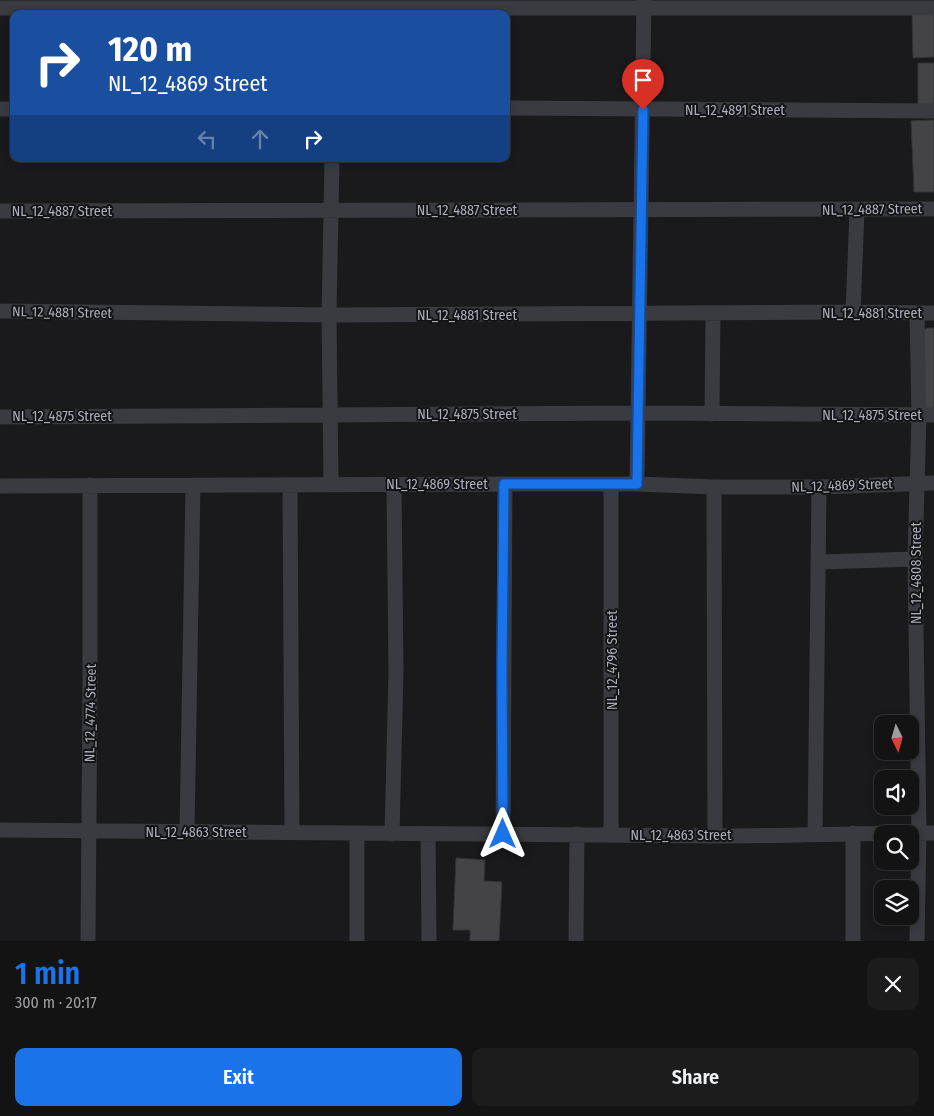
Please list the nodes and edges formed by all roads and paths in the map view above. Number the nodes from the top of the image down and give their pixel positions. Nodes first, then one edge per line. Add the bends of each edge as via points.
1 (644, 4) edge
2 (332, 7) edge
3 (0, 8) edge
4 (934, 8) edge
5 (510, 108) edge
6 (643, 110) junction
7 (934, 111) edge
8 (332, 162) edge
9 (934, 209) edge
10 (332, 210) junction
11 (642, 210) junction
12 (856, 210) junction
13 (0, 211) edge
14 (0, 311) edge
15 (853, 312) junction
16 (917, 313) junction
17 (934, 313) edge
18 (639, 314) junction
19 (713, 314) junction
20 (329, 315) junction
21 (638, 413) junction
22 (712, 414) junction
23 (329, 415) junction
24 (927, 416) edge
25 (0, 417) edge
26 (917, 483) junction
27 (934, 483) edge
28 (331, 484) junction
29 (504, 484) junction
30 (637, 484) junction
31 (90, 485) junction
32 (193, 485) junction
33 (290, 485) junction
34 (394, 485) junction
35 (611, 485) junction
36 (0, 486) edge
37 (714, 487) junction
38 (819, 487) junction
39 (915, 559) junction
40 (819, 562) junction
41 (919, 825) edge
42 (0, 830) edge
43 (88, 831) junction
44 (187, 832) junction
45 (292, 832) junction
46 (357, 833) junction
47 (853, 833) junction
48 (874, 833) edge
49 (919, 833) edge
50 (934, 833) edge
51 (392, 834) junction
52 (503, 834) junction
53 (578, 834) junction
54 (612, 834) junction
55 (815, 834) junction
56 (428, 835) junction
57 (715, 836) junction
58 (918, 870) edge
59 (88, 941) edge
60 (357, 941) edge
61 (429, 941) edge
62 (576, 941) edge
63 (853, 941) edge
64 (917, 941) edge

1 - 2 street
1 - 4 street
1 - 6 street
2 - 3 street
5 - 6 street, NL_12_4891 Street
6 - 7 street, NL_12_4891 Street
6 - 11 street
8 - 10 street
9 - 12 street, NL_12_4887 Street
10 - 11 street, NL_12_4887 Street
10 - 13 street, NL_12_4887 Street
10 - 20 street
11 - 12 street, NL_12_4887 Street
11 - 18 street
12 - 15 street
14 - 20 street, NL_12_4881 Street
15 - 16 street, NL_12_4881 Street
15 - 19 street, NL_12_4881 Street
16 - 17 street, NL_12_4881 Street
16 - 24 street, NL_12_4808 Street
18 - 19 street, NL_12_4881 Street
18 - 20 street, NL_12_4881 Street
18 - 21 street
19 - 22 street
20 - 23 street
21 - 22 street, NL_12_4875 Street
21 - 23 street, NL_12_4875 Street
21 - 30 street
22 - 24 street, NL_12_4875 Street
23 - 25 street, NL_12_4875 Street
23 - 28 street
24 - 26 street, NL_12_4808 Street
26 - 27 street, NL_12_4869 Street
26 - 38 street, NL_12_4869 Street
26 - 39 street, NL_12_4808 Street
28 - 33 street, NL_12_4869 Street
28 - 34 street, NL_12_4869 Street
29 - 34 street, NL_12_4869 Street
29 - 35 street, NL_12_4869 Street
29 - 52 street
30 - 35 street, NL_12_4869 Street
30 - 37 street, NL_12_4869 Street
31 - 32 street, NL_12_4869 Street
31 - 36 street, NL_12_4869 Street
31 - 43 street, NL_12_4774 Street
32 - 33 street, NL_12_4869 Street
32 - 44 street
33 - 45 street
34 - 51 street via 396,672
35 - 54 street, NL_12_4796 Street
37 - 38 street, NL_12_4869 Street
37 - 57 street
38 - 40 street
39 - 40 street
39 - 41 street, NL_12_4808 Street
40 - 55 street
42 - 43 street, NL_12_4863 Street
43 - 44 street, NL_12_4863 Street
43 - 59 street, NL_12_4774 Street
44 - 45 street, NL_12_4863 Street
45 - 46 street, NL_12_4863 Street
46 - 51 street, NL_12_4863 Street
46 - 60 street
47 - 48 street, NL_12_4863 Street
47 - 55 street, NL_12_4863 Street
47 - 63 street
49 - 50 street, NL_12_4863 Street
51 - 56 street, NL_12_4863 Street
52 - 53 street, NL_12_4863 Street
52 - 56 street, NL_12_4863 Street
53 - 54 street, NL_12_4863 Street
53 - 62 street
54 - 57 street, NL_12_4863 Street
55 - 57 street, NL_12_4863 Street
56 - 61 street
58 - 64 street, NL_12_4808 Street

